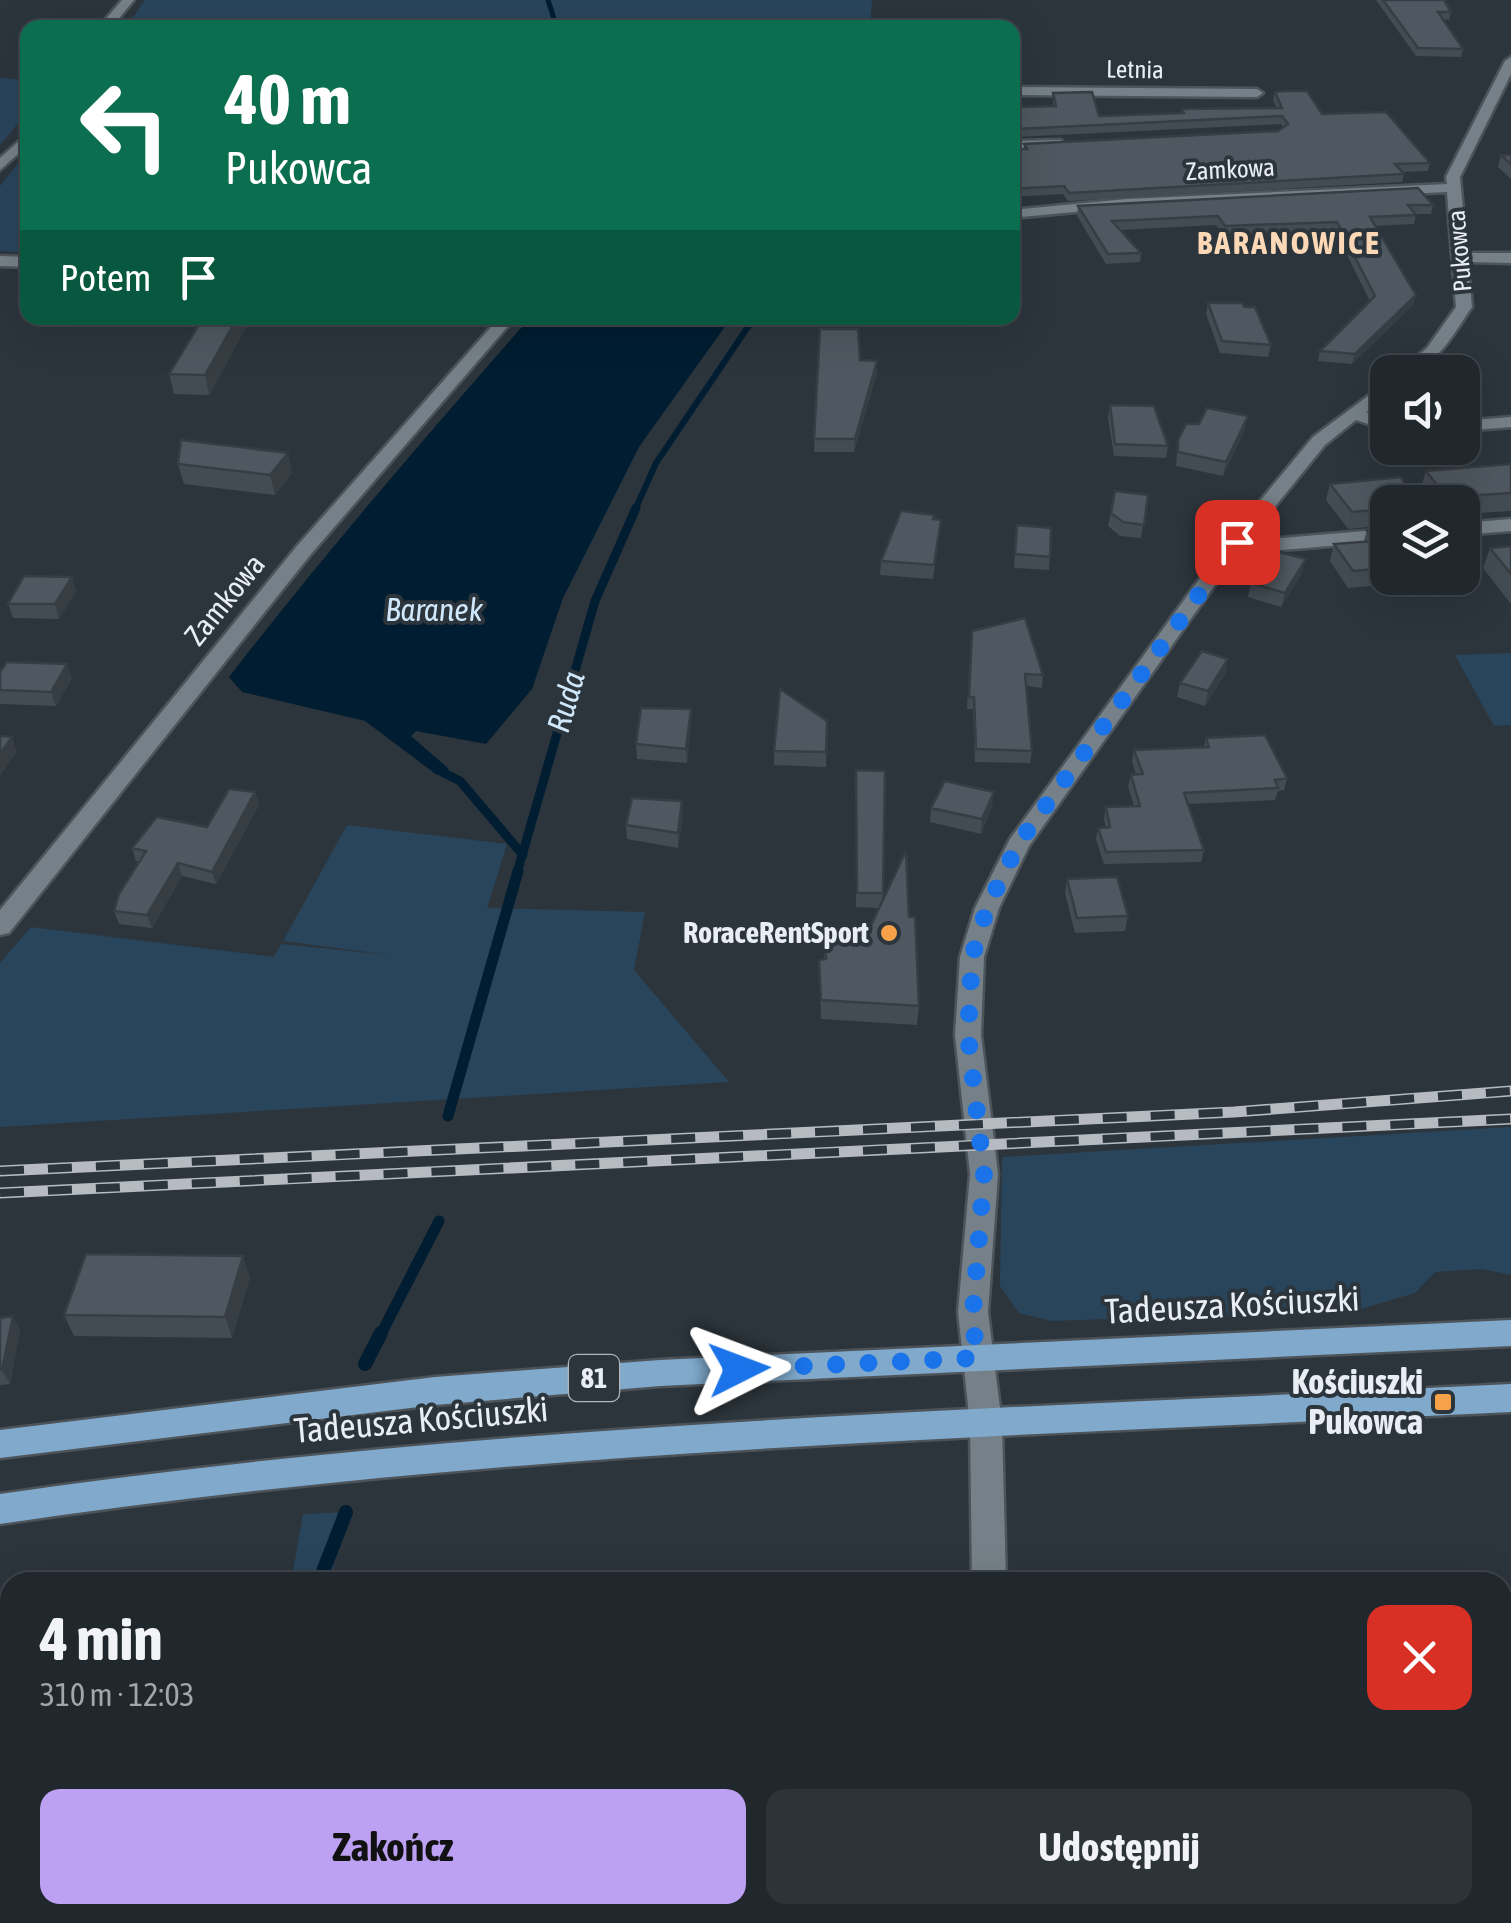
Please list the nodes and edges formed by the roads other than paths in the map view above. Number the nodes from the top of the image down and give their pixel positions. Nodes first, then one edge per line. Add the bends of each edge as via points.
1 (128, 0) edge
2 (111, 20) edge
3 (1511, 61) edge
4 (1020, 90) edge
5 (1257, 93) dead end
6 (1069, 142) edge
7 (20, 145) edge
8 (1020, 145) edge
9 (0, 166) edge
10 (1452, 188) junction
11 (1020, 213) edge
12 (1462, 257) junction
13 (1511, 258) edge
14 (501, 325) edge
15 (1428, 355) edge
16 (1370, 400) edge
17 (1352, 413) junction
18 (1370, 420) edge
19 (1511, 422) edge
20 (1480, 425) edge
21 (1511, 525) edge
22 (1480, 528) edge
23 (1370, 537) edge
24 (1237, 542) junction
25 (0, 927) edge
26 (1511, 1333) edge
27 (976, 1358) junction
28 (1511, 1398) edge
29 (986, 1424) junction
30 (0, 1444) edge
31 (0, 1509) edge
32 (990, 1572) edge

1 - 2 street
3 - 10 street, Pukowca via 1468,139
4 - 5 street, Letnia
6 - 8 street
7 - 9 street
10 - 11 street, Zamkowa
10 - 12 street, Pukowca
12 - 13 street
12 - 15 street, Pukowca via 1464,307
14 - 25 street, Zamkowa via 304,550
16 - 17 street
17 - 18 street
17 - 24 street via 1320,441
19 - 20 street
21 - 22 street
23 - 24 street
24 - 27 street via 1018,844 987,908 972,957 968,1035 984,1174
26 - 27 main road, Tadeusza Kościuszki / 81
27 - 29 street
27 - 30 main road, Tadeusza Kościuszki / 81 via 435,1391
28 - 29 main road, Tadeusza Kościuszki / 81
29 - 31 main road, Tadeusza Kościuszki / 81 via 451,1456
29 - 32 street

